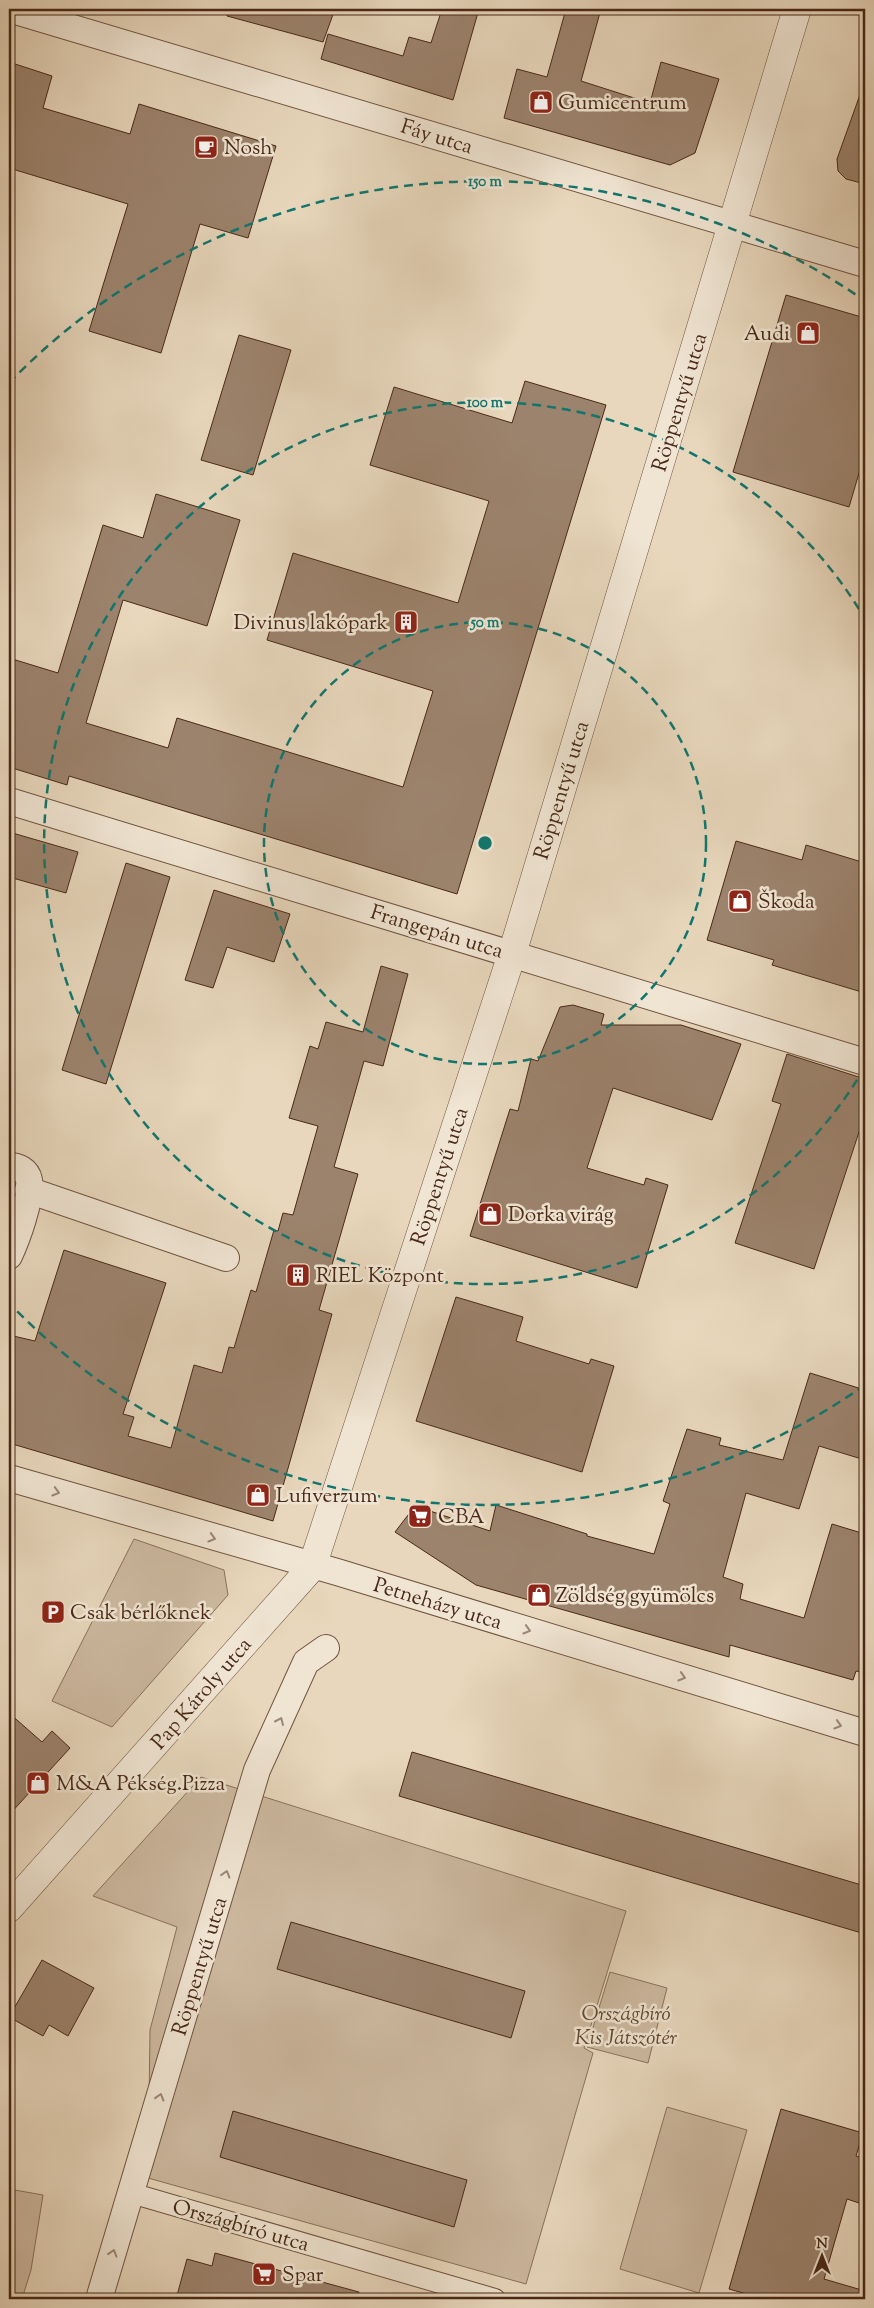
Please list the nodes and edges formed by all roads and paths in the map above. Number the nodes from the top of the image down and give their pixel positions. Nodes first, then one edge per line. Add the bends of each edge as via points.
1 (9, 9) edge
2 (797, 9) edge
3 (732, 224) junction
4 (865, 264) edge
5 (9, 800) edge
6 (512, 954) junction
7 (865, 1062) edge
8 (9, 1166) edge
9 (28, 1190) junction
10 (9, 1256) edge
11 (226, 1258) dead end
12 (9, 1478) edge
13 (312, 1567) junction
14 (326, 1648) dead end
15 (865, 1733) edge
16 (9, 1908) edge
17 (131, 2194) junction
18 (99, 2299) edge
19 (495, 2299) edge

1 - 3 street, Fáy utca
2 - 3 street, Röppentyű utca
3 - 4 street, Fáy utca
3 - 6 street, Röppentyű utca
5 - 6 street, Frangepán utca
6 - 7 street, Frangepán utca
6 - 13 street, Röppentyű utca
8 - 9 street via 25,1171 29,1180
9 - 10 street via 17,1238
9 - 11 street
12 -> 13 street, Petneházy utca
13 -> 15 street, Petneházy utca
13 - 16 street, Pap Károly utca
17 -> 14 street, Röppentyű utca via 257,1770 306,1662
18 -> 17 street, Röppentyű utca
17 - 19 street, Országbíró utca

